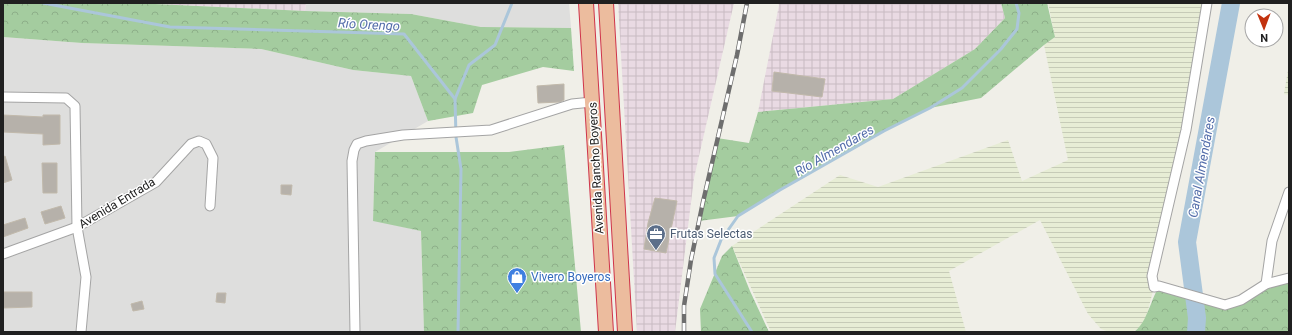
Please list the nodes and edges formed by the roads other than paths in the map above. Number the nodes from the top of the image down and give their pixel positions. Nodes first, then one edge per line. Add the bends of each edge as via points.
1 (586, 3) edge
2 (606, 3) edge
3 (1206, 3) edge
4 (3, 97) edge
5 (592, 102) junction
6 (1289, 192) edge
7 (210, 206) dead end
8 (77, 227) junction
9 (3, 254) edge
10 (1289, 278) edge
11 (1266, 284) junction
12 (80, 332) edge
13 (355, 332) edge
14 (606, 332) edge
15 (625, 332) edge

1 - 5 highway, Avenida Rancho Boyeros
2 - 15 highway, Avenida Rancho Boyeros
3 - 11 street via 1186,130 1152,276 1154,287 1159,286 1225,305 1241,300
4 - 8 street via 66,98 75,106
5 - 13 street via 572,104 491,130 403,135 357,144 352,161
5 - 14 highway, Avenida Rancho Boyeros
6 - 11 street via 1272,241
7 - 8 street, Avenida Entrada via 213,158 206,144 199,141 191,144 156,182
8 - 9 street, Avenida Entrada
8 - 12 street via 86,277
10 - 11 street

